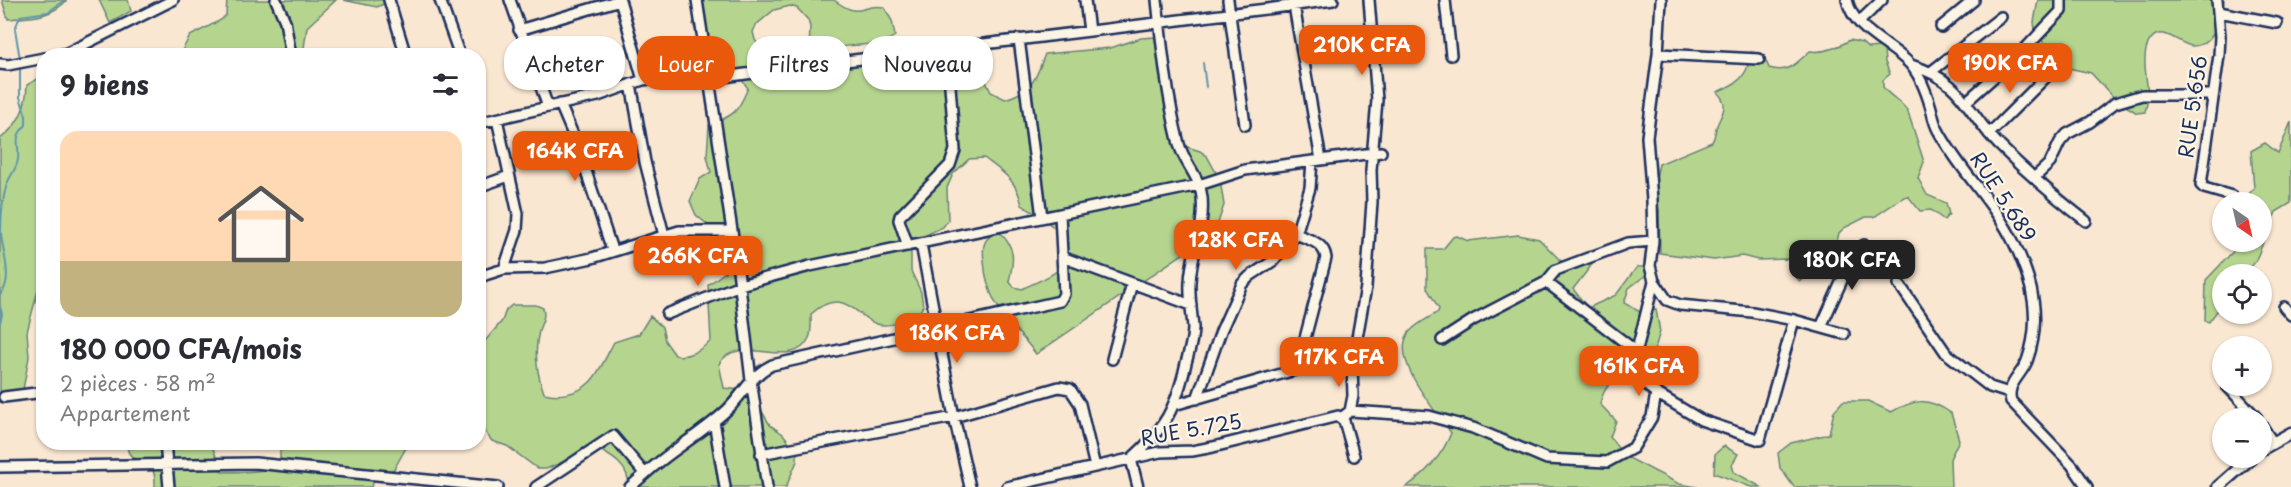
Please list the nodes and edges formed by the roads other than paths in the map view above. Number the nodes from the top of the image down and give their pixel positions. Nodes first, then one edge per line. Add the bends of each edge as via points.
1 (173, 0) edge
2 (276, 0) edge
3 (389, 0) edge
4 (440, 0) edge
5 (510, 0) edge
6 (620, 0) edge
7 (697, 0) edge
8 (1085, 0) edge
9 (1157, 0) edge
10 (1228, 0) edge
11 (1333, 0) edge
12 (1369, 0) edge
13 (1445, 0) edge
14 (1661, 0) edge
15 (1847, 0) edge
16 (1882, 0) edge
17 (1974, 0) edge
18 (2061, 0) edge
19 (2217, 0) edge
20 (1293, 3) edge
21 (2219, 12) junction
22 (1230, 14) junction
23 (2001, 17) dead end
24 (1860, 22) junction
25 (1159, 23) junction
26 (2277, 23) dead end
27 (1941, 27) dead end
28 (519, 30) junction
29 (1089, 31) junction
30 (702, 36) edge
31 (1019, 39) junction
32 (993, 42) edge
33 (76, 48) edge
34 (290, 48) edge
35 (404, 48) edge
36 (457, 48) edge
37 (1658, 54) junction
38 (1451, 55) dead end
39 (862, 57) edge
40 (637, 59) edge
41 (1759, 59) dead end
42 (36, 60) edge
43 (0, 64) edge
44 (1911, 65) junction
45 (735, 71) edge
46 (1932, 71) junction
47 (2049, 74) dead end
48 (637, 82) edge
49 (631, 84) junction
50 (710, 90) edge
51 (950, 90) edge
52 (2213, 95) junction
53 (1966, 102) junction
54 (560, 104) junction
55 (548, 107) junction
56 (497, 119) junction
57 (486, 122) edge
58 (1245, 125) dead end
59 (1989, 134) junction
60 (1377, 152) junction
61 (1317, 160) junction
62 (509, 176) junction
63 (2034, 178) junction
64 (486, 184) edge
65 (1199, 185) junction
66 (2221, 192) edge
67 (1060, 214) junction
68 (1042, 218) junction
69 (2086, 221) dead end
70 (731, 231) junction
71 (1296, 234) junction
72 (664, 235) junction
73 (1653, 241) junction
74 (921, 244) junction
75 (1864, 245) dead end
76 (908, 246) junction
77 (612, 250) junction
78 (1062, 257) junction
79 (504, 269) junction
80 (486, 275) edge
81 (1654, 281) junction
82 (1546, 282) junction
83 (1132, 283) junction
84 (1899, 284) dead end
85 (740, 285) junction
86 (1191, 305) junction
87 (2283, 307) dead end
88 (667, 314) dead end
89 (2291, 315) edge
90 (1794, 320) junction
91 (1821, 327) junction
92 (936, 329) junction
93 (1844, 334) dead end
94 (1442, 340) dead end
95 (1636, 351) junction
96 (1112, 359) dead end
97 (751, 380) junction
98 (36, 393) edge
99 (1656, 393) junction
100 (2009, 393) junction
101 (2236, 396) edge
102 (4, 397) dead end
103 (1197, 399) junction
104 (1174, 405) junction
105 (2248, 408) edge
106 (1350, 411) junction
107 (954, 417) junction
108 (1341, 417) junction
109 (714, 421) junction
110 (1158, 433) junction
111 (2291, 433) edge
112 (2273, 443) edge
113 (166, 450) edge
114 (1160, 453) junction
115 (761, 454) junction
116 (1354, 456) dead end
117 (1131, 459) junction
118 (167, 466) junction
119 (1095, 466) junction
120 (0, 467) edge
121 (2240, 468) edge
122 (645, 474) junction
123 (169, 487) edge
124 (498, 487) edge
125 (536, 487) edge
126 (630, 487) edge
127 (725, 487) edge
128 (767, 487) edge
129 (970, 487) edge
130 (1007, 487) edge
131 (1138, 487) edge
132 (2087, 487) edge
133 (2218, 487) edge

1 - 33 street
2 - 34 street
3 - 35 street
4 - 36 street
5 - 28 street
6 - 28 street
6 - 40 street
7 - 30 street
8 - 29 street
9 - 25 street
10 - 22 street
11 - 20 street
12 - 60 street
13 - 38 street
14 - 37 street
15 - 24 street, RUE 5.689
16 - 24 street
17 - 27 street
18 - 53 street via 2061,11
19 - 21 street, RUE 5.656
20 - 22 street
20 - 61 street
21 - 26 street
21 - 52 street, RUE 5.656
22 - 25 street
22 - 58 street
23 - 46 street
24 - 44 street, RUE 5.689
25 - 29 street
25 - 65 street via 1180,147
28 - 55 street
29 - 31 street
31 - 32 street
31 - 68 street
37 - 41 street
37 - 73 street via 1647,137
39 - 45 street
42 - 43 street
44 - 46 street
44 - 100 street, RUE 5.689 via 1928,97 1936,127 2014,242 2029,282 2035,304 2035,333 2026,363
46 - 53 street
47 - 59 street
48 - 49 street
49 - 54 street
49 - 72 street via 650,185
50 - 70 street
51 - 76 street via 955,150 950,165 900,216
52 - 63 street via 2142,95 2115,103 2067,134 2050,164
52 - 66 street, RUE 5.656 via 2201,185
53 - 59 street
54 - 55 street
54 - 77 street
55 - 56 street
56 - 57 street
56 - 62 street
59 - 63 street
60 - 61 street
60 - 106 street via 1371,170 1365,287 1352,366
61 - 65 street via 1245,170
61 - 71 street
62 - 64 street
62 - 79 street via 518,214
63 - 69 street
65 - 67 street
65 - 86 street via 1202,225 1190,282
67 - 68 street
67 - 78 street
68 - 74 street
70 - 72 street via 679,231
70 - 85 street
71 - 103 street via 1273,261 1242,284
71 - 103 street via 1322,245 1326,258 1298,364 1290,372
72 - 77 street
73 - 81 street via 1650,266
73 - 82 street via 1629,243 1556,270
74 - 76 street
74 - 92 street
75 - 91 street via 1843,278
76 - 85 street
77 - 79 street via 545,268
78 - 83 street
78 - 92 street via 1064,294 1060,301
79 - 80 street
81 - 90 street via 1667,300 1680,304
81 - 95 street
82 - 94 street
82 - 95 street
83 - 86 street
83 - 96 street
84 - 100 street via 1946,352 1990,387
85 - 88 street
85 - 97 street
86 - 104 street via 1193,330
87 - 89 street
90 - 91 street
90 - 99 street via 1760,440 1701,420
91 - 93 street
92 - 97 street via 772,364
92 - 107 street
95 - 99 street via 1631,374
97 - 109 street
97 - 115 street
98 - 102 street
99 - 106 street via 1652,417 1633,448 1607,462 1547,459 1473,428 1429,416
100 - 132 street via 2011,401 2072,465
101 - 105 street
103 - 104 street
104 - 110 street
106 - 108 street
107 - 115 street
107 - 119 street via 1059,387 1070,389 1080,404
107 - 129 street
108 - 114 street, RUE 5.725 via 1213,447
108 - 116 street
109 - 122 street
109 - 127 street
110 - 114 street
110 - 117 street
111 - 112 street
113 - 118 street
114 - 117 street, RUE 5.725
115 - 128 street
117 - 119 street, RUE 5.725
117 - 131 street
118 - 120 street
118 - 123 street
118 - 124 street via 255,463
119 - 130 street, RUE 5.725
121 - 133 street
122 - 125 street via 613,436
122 - 126 street

